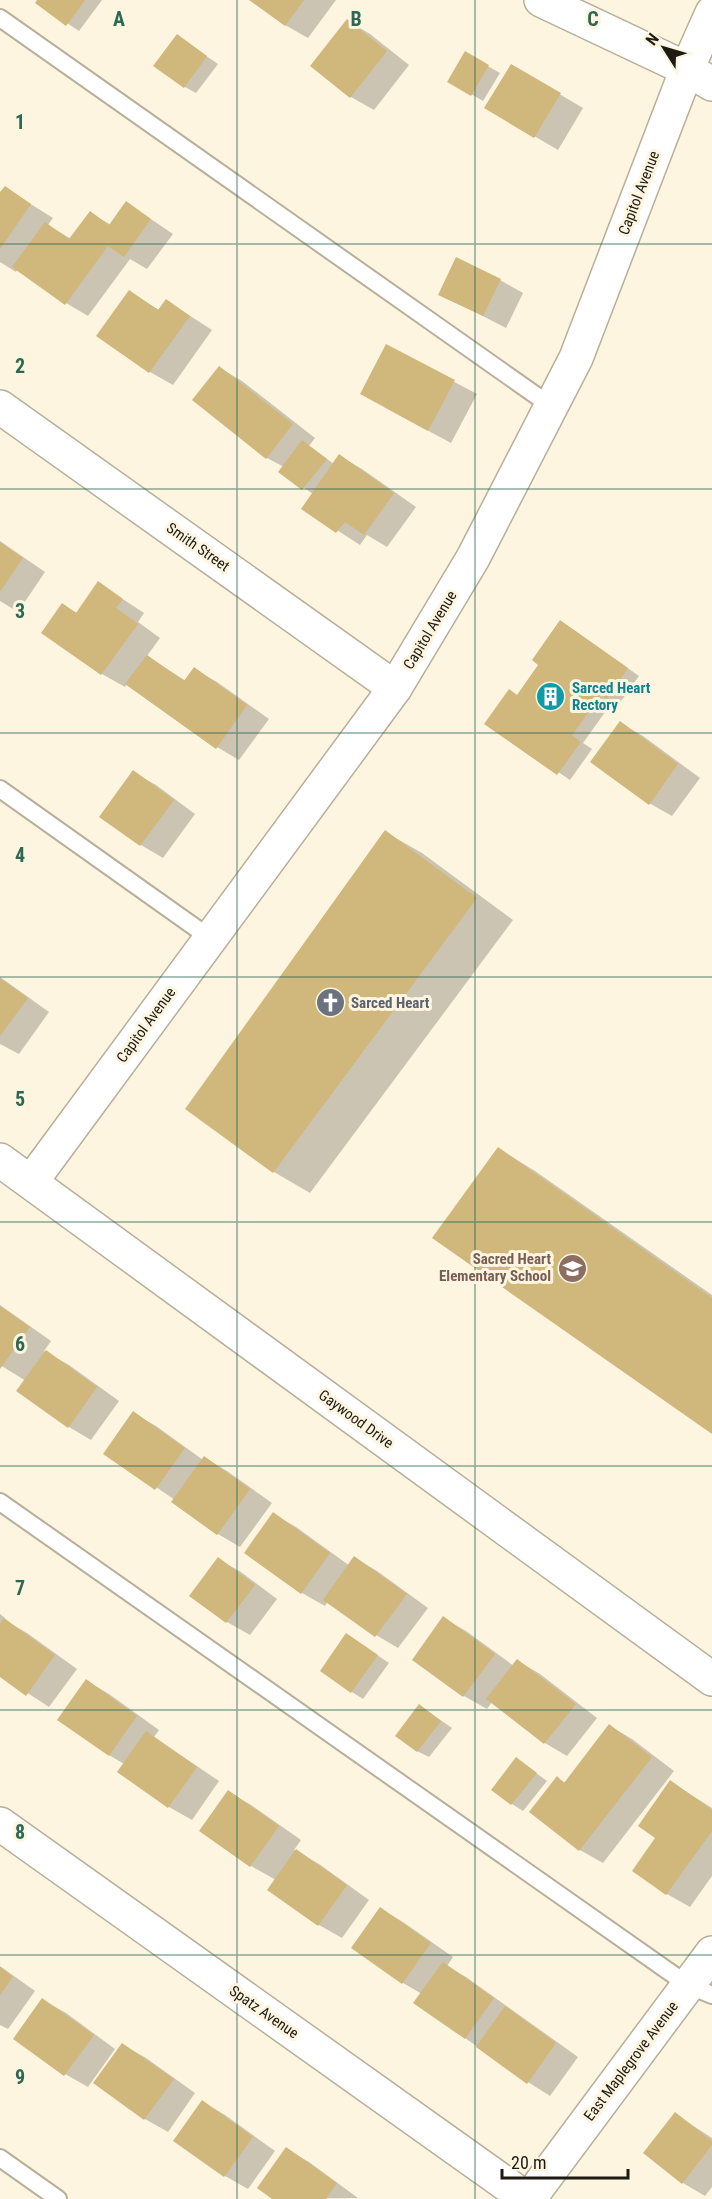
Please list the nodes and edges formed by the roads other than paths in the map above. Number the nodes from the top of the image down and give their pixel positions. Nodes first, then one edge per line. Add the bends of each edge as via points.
1 (541, 0) edge
2 (712, 13) edge
3 (0, 18) edge
4 (699, 77) edge
5 (551, 406) junction
6 (0, 407) edge
7 (395, 688) junction
8 (0, 789) edge
9 (210, 938) junction
10 (0, 1160) edge
11 (31, 1182) junction
12 (0, 1502) edge
13 (712, 1679) edge
14 (0, 1824) edge
15 (712, 1953) edge
16 (700, 1990) edge
17 (0, 2158) edge
18 (58, 2199) edge
19 (528, 2199) edge

1 - 4 street
2 - 4 street, Capitol Avenue
3 - 5 lane
4 - 5 street, Capitol Avenue via 576,358
5 - 7 street, Capitol Avenue via 473,558
6 - 7 street, Smith Street
7 - 9 street, Capitol Avenue
8 - 9 lane
9 - 11 street, Capitol Avenue
10 - 11 street, Gaywood Drive
11 - 13 street, Gaywood Drive
12 - 16 lane
14 - 19 street, Spatz Avenue
15 - 16 street, East Maplegrove Avenue
16 - 19 street, East Maplegrove Avenue
17 - 18 lane

